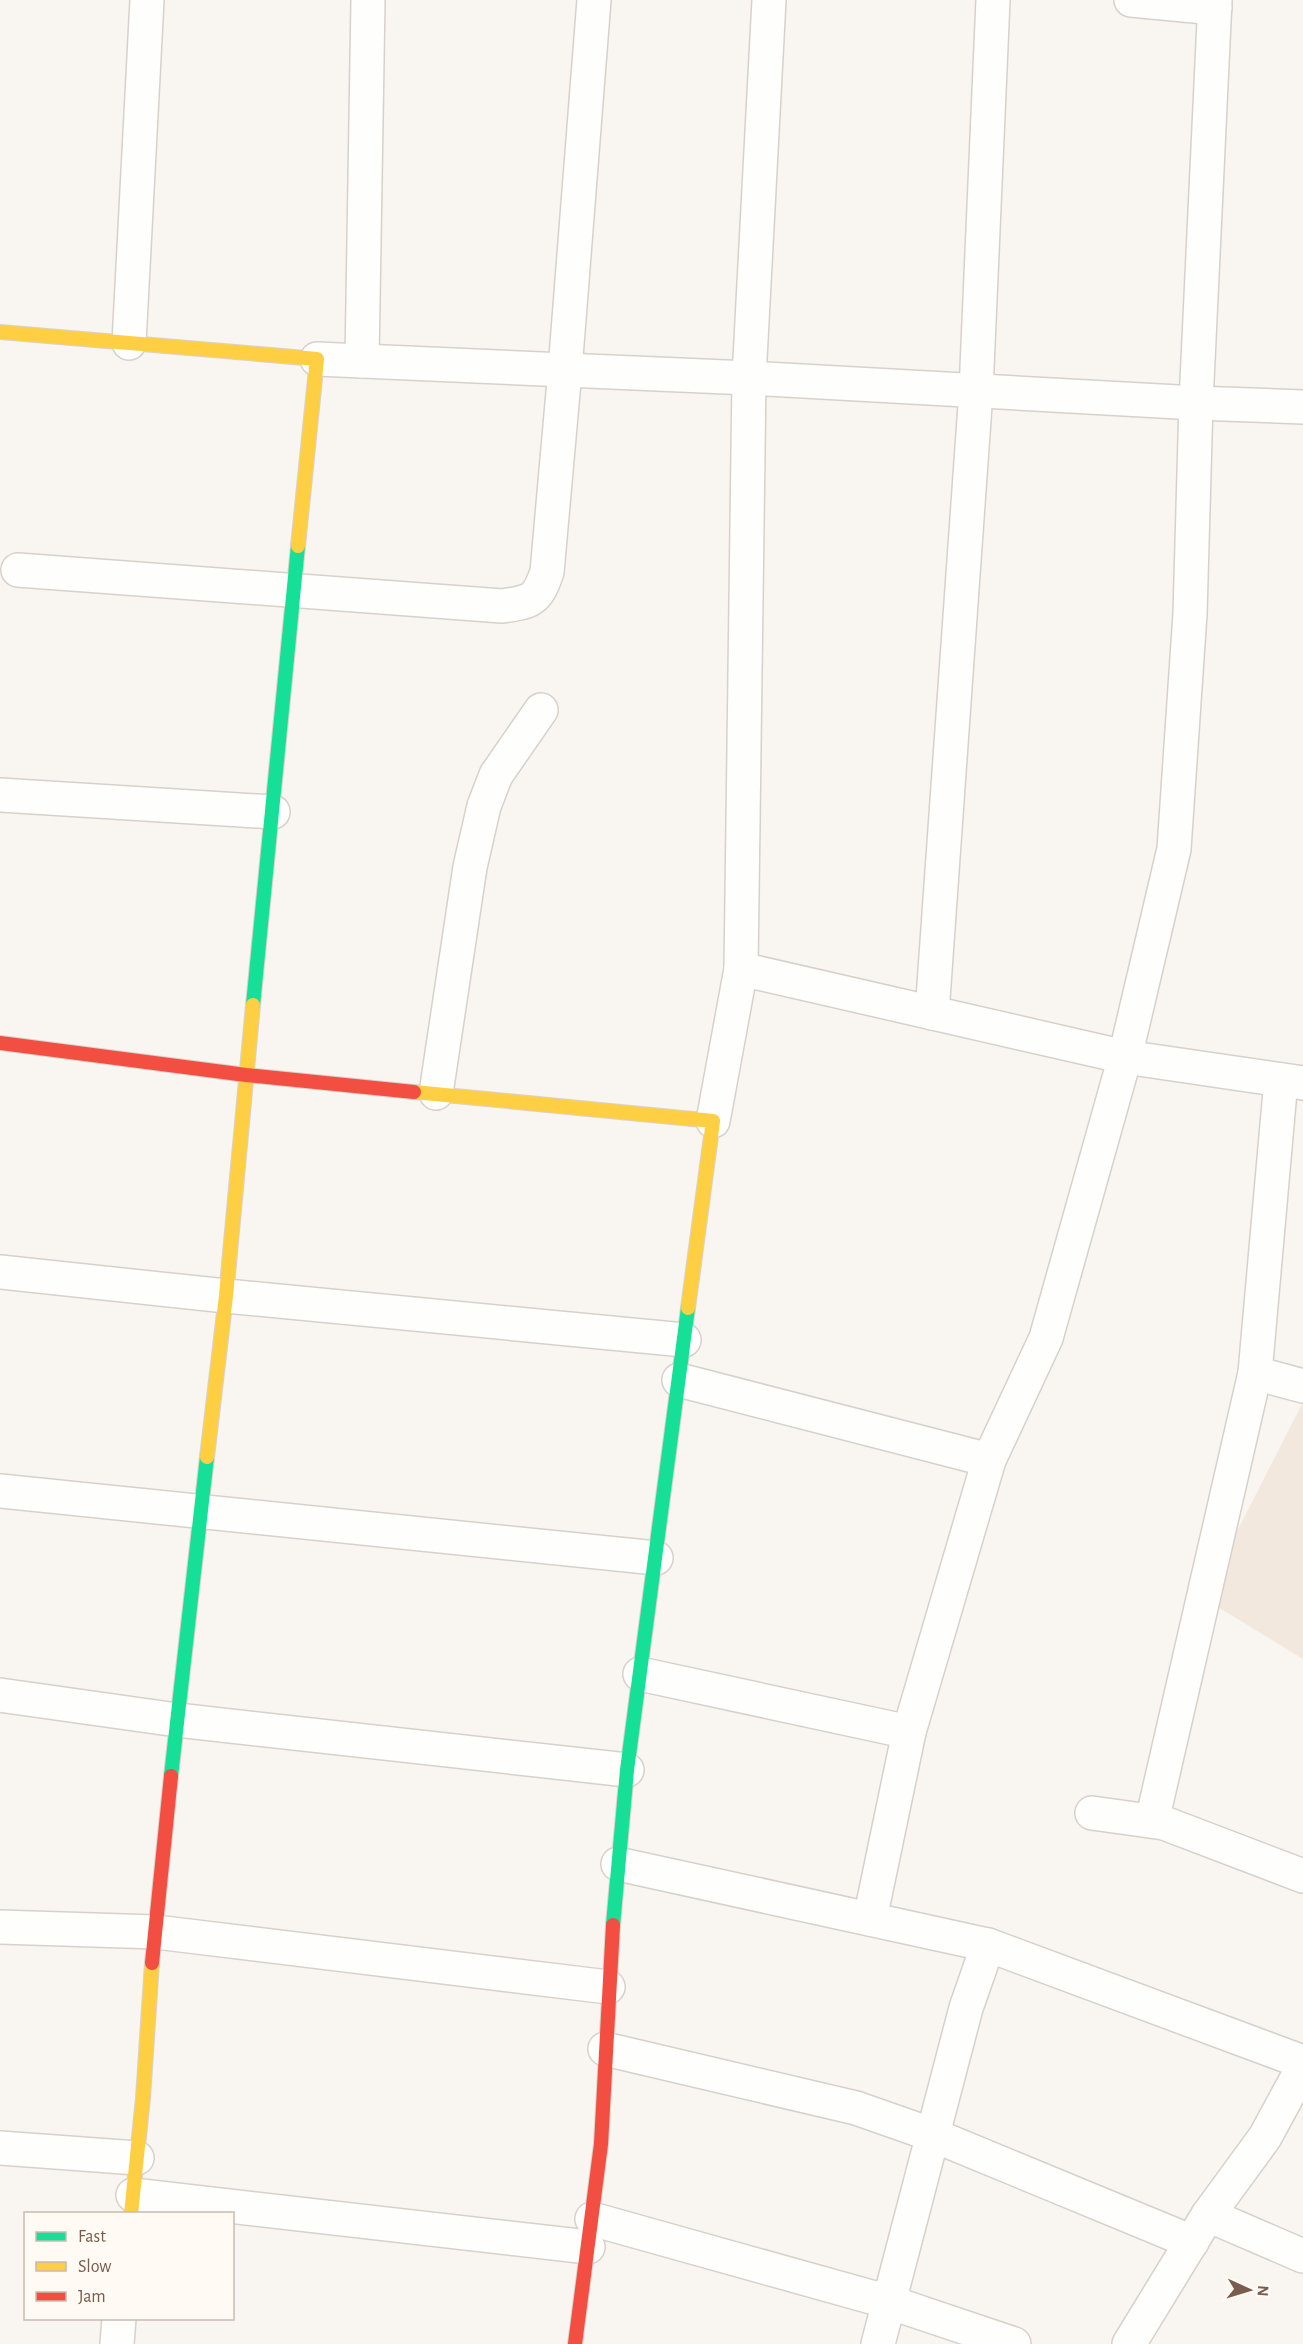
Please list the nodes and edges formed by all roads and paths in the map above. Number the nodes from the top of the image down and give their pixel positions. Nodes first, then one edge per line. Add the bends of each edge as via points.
1 (147, 0) edge
2 (368, 0) edge
3 (594, 0) edge
4 (769, 0) edge
5 (993, 0) edge
6 (1131, 0) edge
7 (1215, 4) edge
8 (0, 332) edge
9 (129, 343) junction
10 (317, 359) junction
11 (362, 361) junction
12 (565, 370) junction
13 (749, 378) junction
14 (976, 390) junction
15 (1196, 403) junction
16 (1303, 407) edge
17 (18, 570) dead end
18 (294, 589) junction
19 (541, 710) dead end
20 (0, 795) edge
21 (273, 812) junction
22 (741, 969) junction
23 (932, 1012) junction
24 (0, 1043) edge
25 (1125, 1057) junction
26 (246, 1075) junction
27 (1292, 1082) edge
28 (436, 1094) junction
29 (713, 1121) junction
30 (0, 1272) edge
31 (226, 1296) junction
32 (684, 1340) junction
33 (1255, 1373) junction
34 (679, 1380) junction
35 (1303, 1386) edge
36 (989, 1460) junction
37 (0, 1491) edge
38 (201, 1513) junction
39 (656, 1558) junction
40 (640, 1674) junction
41 (0, 1695) edge
42 (177, 1720) junction
43 (909, 1732) junction
44 (627, 1770) junction
45 (1092, 1813) dead end
46 (1152, 1821) junction
47 (618, 1864) junction
48 (1302, 1873) edge
49 (870, 1919) junction
50 (0, 1927) edge
51 (156, 1932) junction
52 (988, 1945) junction
53 (608, 1987) junction
54 (605, 2049) junction
55 (1303, 2062) edge
56 (1303, 2067) edge
57 (933, 2135) junction
58 (0, 2148) edge
59 (136, 2158) junction
60 (132, 2204) edge
61 (1200, 2228) junction
62 (590, 2233) junction
63 (1303, 2256) edge
64 (889, 2302) junction
65 (119, 2320) edge
66 (117, 2344) edge
67 (575, 2344) edge
68 (878, 2344) edge
69 (1014, 2344) edge
70 (1129, 2344) edge

1 - 9 street
2 - 11 street
3 - 12 street
4 - 13 street
5 - 14 street
6 - 7 street
7 - 15 street
8 - 9 street
9 - 10 street
10 - 11 street
10 - 18 street
11 - 12 street
12 - 13 street
12 - 18 street via 547,572 541,590 527,602 502,606
13 - 14 street
13 - 22 street
14 - 15 street
14 - 23 street
15 - 16 street
15 - 25 street via 1190,614 1174,849
17 - 18 street
18 - 21 street
19 - 28 street via 496,775 484,806 470,867
20 - 21 street
21 - 26 street
22 - 23 street
22 - 29 street
23 - 25 street
24 - 26 street
25 - 27 street
25 - 36 street via 1046,1338
26 - 28 street
26 - 31 street
27 - 33 street
28 - 29 street
29 - 32 street
30 - 31 street
31 - 32 street
31 - 38 street
32 - 34 street
33 - 35 street
33 - 46 street
34 - 36 street
34 - 39 street
36 - 43 street
37 - 38 street
38 - 39 street
38 - 42 street
39 - 40 street
40 - 43 street
40 - 44 street
41 - 42 street
42 - 44 street
42 - 51 street
43 - 49 street
44 - 47 street
45 - 46 street
46 - 48 street
47 - 49 street
47 - 53 street
49 - 52 street
50 - 51 street
51 - 53 street
51 - 59 street
52 - 55 street
52 - 57 street via 966,2008
53 - 54 street
54 - 57 street via 856,2108
54 - 62 street via 601,2144
56 - 61 street via 1265,2137
57 - 61 street
57 - 64 street
58 - 59 street
59 - 60 street
60 - 62 street
61 - 63 street
61 - 70 street
62 - 64 street
62 - 67 street
64 - 68 street
64 - 69 street
65 - 66 street

